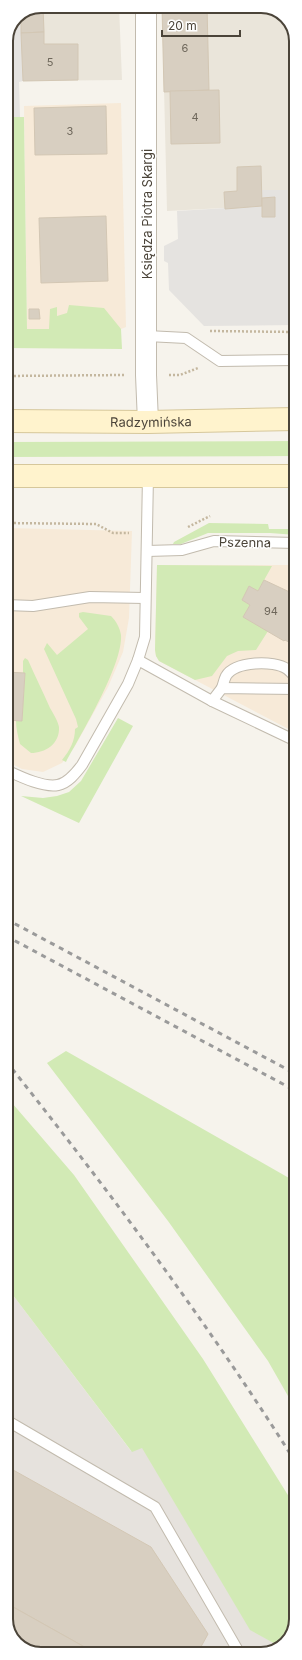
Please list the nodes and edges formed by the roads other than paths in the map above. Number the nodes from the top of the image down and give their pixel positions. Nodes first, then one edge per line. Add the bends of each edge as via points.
1 (146, 13) edge
2 (147, 336) junction
3 (289, 360) edge
4 (289, 419) edge
5 (13, 421) edge
6 (148, 422) junction
7 (13, 476) edge
8 (148, 476) junction
9 (289, 476) edge
10 (289, 543) edge
11 (147, 551) junction
12 (145, 598) junction
13 (13, 605) edge
14 (138, 660) junction
15 (289, 670) edge
16 (222, 688) junction
17 (289, 689) edge
18 (212, 701) junction
19 (289, 738) edge
20 (13, 773) edge
21 (13, 1424) edge
22 (236, 1647) edge

1 - 2 street, Księdza Piotra Skargi
2 - 3 lane via 186,338 220,361
2 - 6 street, Księdza Piotra Skargi
4 - 6 main road, Radzymińska
5 - 6 main road, Radzymińska
7 - 8 main road
8 - 9 main road
8 - 11 lane
10 - 11 lane, Pszenna via 214,541 182,550
11 - 12 lane
12 - 13 lane via 90,597 33,606
12 - 14 lane via 145,637
14 - 18 lane
14 - 20 lane via 128,684 82,765 72,776 58,785 43,784
15 - 16 lane via 265,663 240,666 226,675
16 - 17 lane
16 - 18 lane
18 - 19 lane
21 - 22 lane via 155,1507

